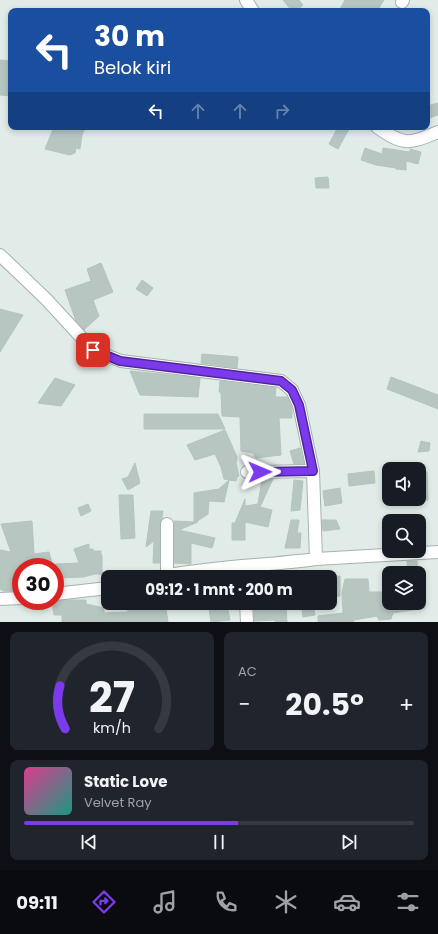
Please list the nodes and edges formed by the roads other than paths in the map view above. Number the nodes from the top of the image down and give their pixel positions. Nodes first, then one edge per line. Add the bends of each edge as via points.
1 (381, 130) edge
2 (438, 132) edge
3 (0, 255) edge
4 (313, 471) junction
5 (247, 472) dead end
6 (167, 524) dead end
7 (438, 552) edge
8 (316, 559) junction
9 (163, 570) edge
10 (203, 570) edge
11 (231, 570) edge
12 (257, 570) edge
13 (101, 589) edge
14 (64, 593) edge
15 (12, 598) edge
16 (0, 599) edge
17 (246, 610) edge
18 (247, 622) edge

1 - 2 street via 407,142
3 - 4 street via 46,299 93,350 120,361 281,381 292,390 299,405
4 - 5 street
4 - 8 street
6 - 9 street
7 - 8 street
8 - 12 street
10 - 11 street
13 - 14 street
15 - 16 street
17 - 18 street

